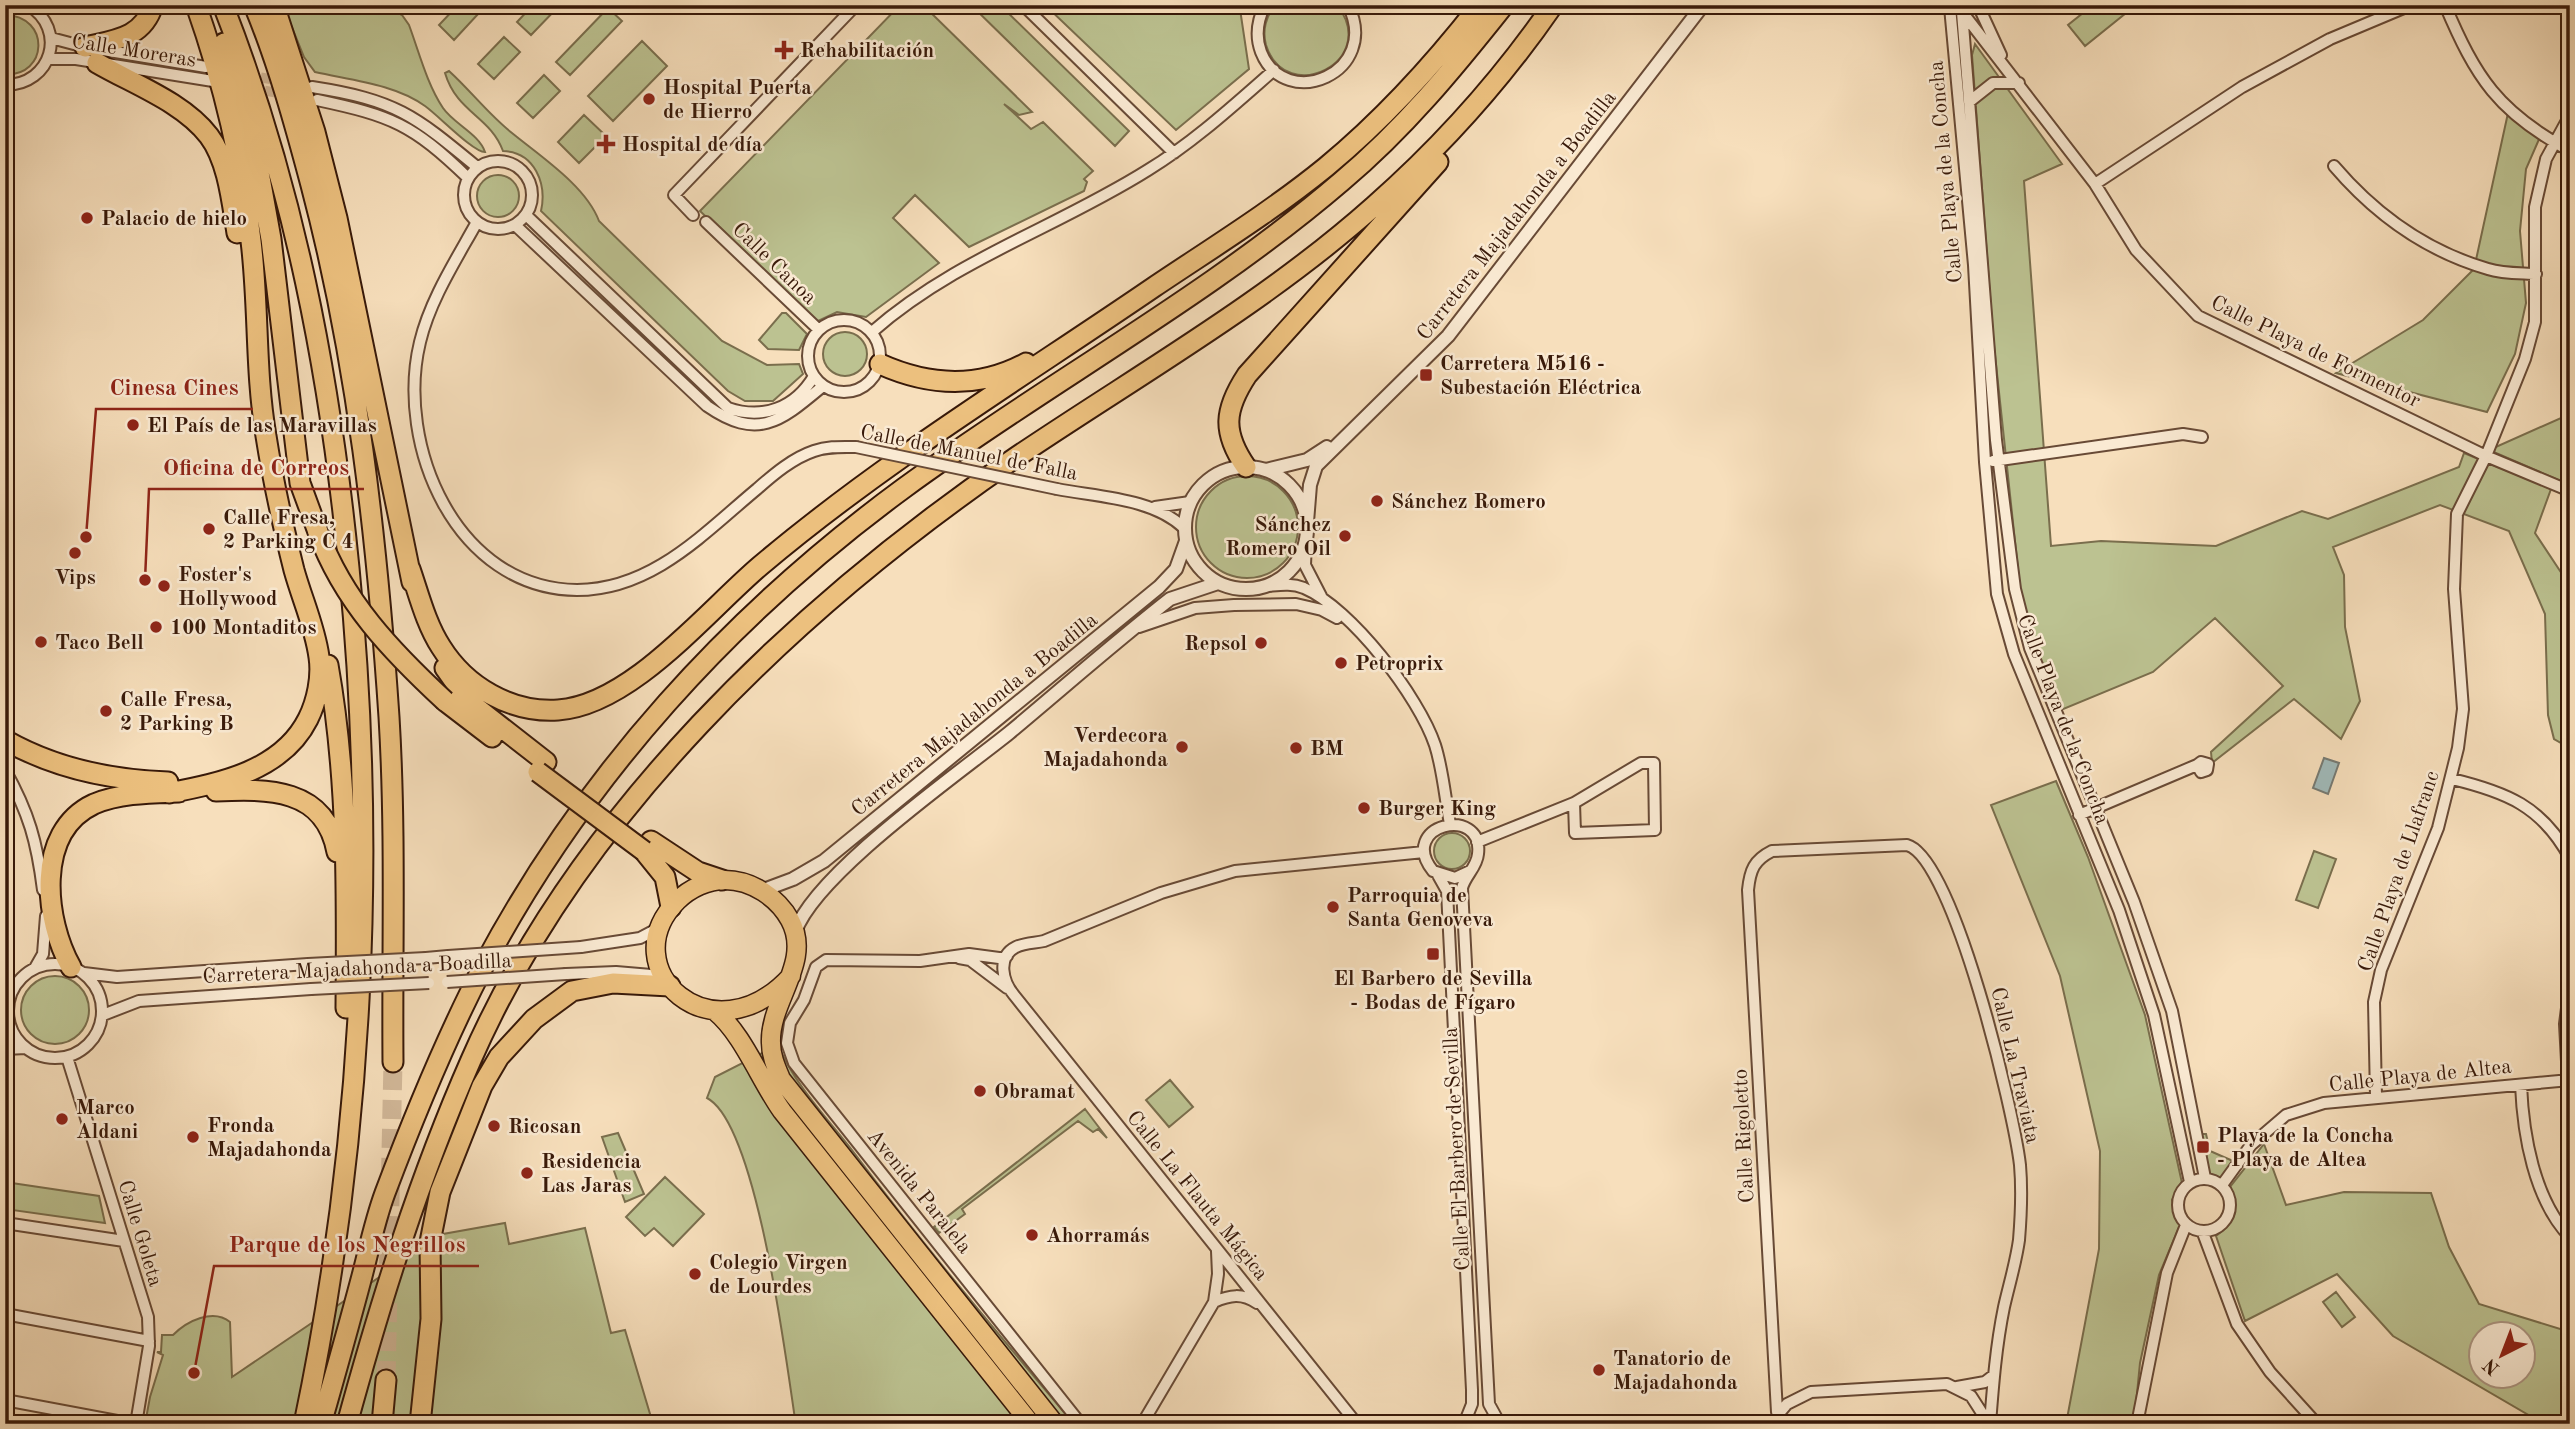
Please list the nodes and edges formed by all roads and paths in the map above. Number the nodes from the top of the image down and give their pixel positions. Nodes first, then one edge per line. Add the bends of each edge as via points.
1 (27, 5) edge
2 (153, 5) edge
3 (196, 5) edge
4 (211, 5) edge
5 (223, 5) edge
6 (254, 5) edge
7 (274, 5) edge
8 (856, 5) edge
9 (862, 5) edge
10 (1023, 5) edge
11 (1348, 5) edge
12 (1480, 5) edge
13 (1504, 5) edge
14 (1553, 5) edge
15 (1561, 5) edge
16 (1703, 5) edge
17 (1978, 5) edge
18 (2411, 5) edge
19 (2445, 5) edge
20 (1949, 6) edge
21 (1259, 8) edge
22 (1965, 10) edge
23 (51, 38) junction
24 (91, 55) junction
25 (49, 59) junction
26 (2007, 67) junction
27 (206, 68) dead end
28 (1273, 70) junction
29 (212, 81) dead end
30 (2018, 83) junction
31 (5, 85) edge
32 (312, 87) dead end
33 (317, 100) dead end
34 (1969, 102) junction
35 (2570, 116) edge
36 (2555, 143) junction
37 (2570, 151) edge
38 (1174, 153) junction
39 (2334, 166) dead end
40 (477, 167) junction
41 (468, 178) junction
42 (2095, 184) junction
43 (678, 197) junction
44 (694, 213) dead end
45 (526, 215) junction
46 (477, 222) junction
47 (705, 224) dead end
48 (515, 225) junction
49 (2536, 274) junction
50 (1153, 288) junction
51 (817, 332) junction
52 (872, 332) junction
53 (257, 348) junction
54 (880, 364) junction
55 (814, 376) junction
56 (823, 386) junction
57 (1345, 436) junction
58 (2202, 438) dead end
59 (2486, 456) junction
60 (1999, 460) junction
61 (1985, 462) junction
62 (1256, 468) junction
63 (2570, 491) edge
64 (1190, 502) junction
65 (1149, 507) junction
66 (1307, 522) junction
67 (286, 534) junction
68 (1185, 534) junction
69 (1306, 541) junction
70 (410, 569) junction
71 (1218, 583) junction
72 (1267, 586) junction
73 (1322, 599) junction
74 (1354, 628) junction
75 (1132, 630) junction
76 (5, 740) edge
77 (2197, 765) dead end
78 (542, 767) junction
79 (5, 770) edge
80 (245, 774) junction
81 (2452, 779) junction
82 (169, 793) junction
83 (1574, 803) junction
84 (2095, 808) junction
85 (2080, 815) junction
86 (1450, 824) junction
87 (1477, 842) junction
88 (647, 846) junction
89 (1424, 852) junction
90 (2570, 858) edge
91 (1758, 860) joint
92 (1470, 871) junction
93 (1438, 875) junction
94 (722, 880) junction
95 (761, 891) junction
96 (671, 908) junction
97 (49, 916) junction
98 (659, 928) junction
99 (795, 932) junction
100 (346, 940) junction
101 (1007, 956) junction
102 (955, 957) junction
103 (35, 968) junction
104 (78, 970) junction
105 (790, 976) junction
106 (667, 981) junction
107 (2570, 984) edge
108 (1009, 989) junction
109 (7, 1000) edge
110 (715, 1011) junction
111 (103, 1015) junction
112 (26, 1048) junction
113 (5, 1049) edge
114 (67, 1058) junction
115 (393, 1062) tunnel mouth
116 (2569, 1080) edge
117 (2521, 1085) junction
118 (2376, 1096) junction
119 (346, 1158) junction
120 (2205, 1178) junction
121 (2190, 1182) junction
122 (2222, 1185) junction
123 (5, 1223) edge
124 (2186, 1225) junction
125 (2203, 1233) junction
126 (2570, 1237) edge
127 (124, 1241) junction
128 (1217, 1250) junction
129 (1214, 1302) junction
130 (1261, 1305) junction
131 (5, 1314) edge
132 (149, 1341) junction
133 (1994, 1375) junction
134 (386, 1380) tunnel mouth
135 (1776, 1383) junction
136 (1957, 1387) junction
137 (1795, 1397) junction
138 (5, 1400) edge
139 (1770, 1420) edge
140 (135, 1424) edge
141 (304, 1424) edge
142 (321, 1424) edge
143 (347, 1424) edge
144 (382, 1424) edge
145 (420, 1424) edge
146 (1031, 1424) edge
147 (1055, 1424) edge
148 (1081, 1424) edge
149 (1142, 1424) edge
150 (1357, 1424) edge
151 (1464, 1424) edge
152 (1470, 1424) edge
153 (1498, 1424) edge
154 (1990, 1424) edge
155 (2137, 1424) edge
156 (2317, 1424) edge

1 - 23 street via 47,24
2 - 24 highway via 149,18 129,36
3 - 53 highway via 230,112 252,242
4 - 78 highway, bridge via 255,150 271,239 300,483 327,557 358,610 400,660 445,701
5 - 119 highway via 272,145 296,233 318,329 345,529 363,761 359,1023
6 - 115 highway via 321,223 362,435 389,719
7 - 70 highway via 337,218
8 - 43 street via 674,195
9 - 43 street
10 - 38 street
11 - 28 street via 1356,36 1344,65 1318,81 1302,82
12 - 50 highway via 1417,80 1326,167
13 - 142 highway via 1442,83 1343,180 1238,261 901,490 826,548 752,613 663,706 603,778 526,893 445,1046 383,1198
14 - 143 highway via 1470,111 1370,210 1267,290 930,518 848,583 743,679 634,800 555,908 472,1056 412,1206
15 - 62 highway via 1532,49 1462,135 1233,395 1228,425 1234,447
16 - 57 street, Carretera Majadahonda a Boadilla via 1448,336
17 - 26 street, Calle Playa de Formentor
18 - 42 street via 2330,39 2242,87
19 - 36 street via 2481,80 2503,105
20 - 22 street
20 - 61 street, Calle Playa de la Concha via 1974,265
21 - 28 street via 1258,44
22 - 26 street, Calle Playa de Formentor
22 - 34 street, Calle Playa de la Concha
23 - 24 street, Calle Moreras
23 - 25 street
24 - 25 street, Calle Moreras
24 - 27 street, Calle Moreras
24 - 29 street, Calle Moreras
24 - 53 highway via 195,121 210,138 234,215
25 - 31 street via 30,80
26 - 30 street, Calle Playa de Formentor
28 - 38 street
30 - 34 street via 1993,83
30 - 42 street, Calle Playa de Formentor
32 - 40 street via 370,97 405,111
33 - 41 street via 365,109 400,124 435,147
34 - 60 street, Calle Playa de la Concha
35 - 36 street, Calle Playa de Llafranc
36 - 37 street
36 - 49 street, Calle Playa de Llafranc via 2546,159 2535,207
38 - 52 street via 1087,205 955,271
39 - 49 street via 2382,215 2445,254 2490,270
40 - 41 street
40 - 45 street via 498,161 518,167 530,184 531,205
41 - 46 street via 463,197
42 - 59 street, Calle Playa de Formentor via 2136,250 2198,316
43 - 44 street
45 - 48 street
45 - 55 street via 728,408 744,414 776,410 793,401
46 - 48 street via 495,230
46 - 65 street, Calle de Manuel de Falla, bridge via 420,342 414,395 423,455 449,514 470,541 506,569 545,586 606,588 631,580 680,553 799,457 835,446
47 - 51 street, Calle Canoa
48 - 56 street via 723,417 742,424 770,423 800,407
49 - 59 street, Calle Playa de Llafranc via 2535,322 2525,359
50 - 54 highway via 1012,370 982,380 935,382
50 - 70 highway via 842,499 648,667 600,700 542,710 485,691 457,668 439,645
51 - 52 street via 838,320 851,320
51 - 55 street via 808,356
52 - 54 street via 881,353
53 - 67 highway via 266,438
54 - 56 street via 875,375 857,390 834,391
55 - 56 street
57 - 62 street, Carretera Majadahonda a Boadilla via 1307,460
57 - 66 street, Carretera Majadahonda a Boadilla via 1316,466
58 - 60 street via 2183,434
59 - 63 street, Calle Playa de Formentor
59 - 81 street, Calle Playa de Llafranc via 2457,514 2454,589 2463,709
60 - 61 street
60 - 84 street, Calle Playa de la Concha via 2015,589 2030,648
61 - 85 street, Calle Playa de la Concha via 1997,594 2014,654
62 - 64 street via 1229,469 1213,476
62 - 66 street via 1294,490
64 - 65 street, Calle de Manuel de Falla
64 - 68 street
65 - 68 street, Calle de Manuel de Falla via 1174,519
66 - 69 street
67 - 80 highway via 319,658 318,686 300,732 275,756
67 - 100 highway via 326,655 336,713
68 - 71 street via 1198,565
68 - 95 street, Carretera Majadahonda a Boadilla via 1176,569 1121,619 824,861
69 - 72 street via 1285,576
69 - 73 street via 1309,578
70 - 78 highway via 419,613 449,675 470,702
71 - 72 street via 1251,589
71 - 75 street, Carretera Majadahonda a Boadilla via 1170,599
72 - 73 street via 1288,584
73 - 74 street
74 - 75 street via 1322,610 1296,604 1195,608
74 - 86 street via 1420,707 1436,747
75 - 99 street, Carretera Majadahonda a Boadilla via 844,868 805,912
76 - 80 highway via 86,773 130,781 182,782
77 - 84 street
78 - 88 highway
79 - 97 street via 37,842
80 - 82 highway
81 - 90 street via 2495,789 2522,802 2549,825
81 - 118 street, Calle Playa de Llafranc via 2431,847 2381,970 2374,1002
82 - 97 highway via 110,799 71,822 54,855
82 - 100 highway via 269,789 295,797 314,811 336,844
83 - 83 street via 1641,763 1654,763 1655,830 1575,833
83 - 87 street
84 - 85 street
84 - 120 street, Calle Playa de la Concha via 2172,1011
85 - 121 street, Calle Playa de la Concha via 2119,910 2154,1015
86 - 87 street via 1467,829
86 - 89 street via 1434,830
87 - 92 street via 1478,858
88 - 94 highway
88 - 96 highway via 665,877
89 - 93 street
89 - 101 street via 1235,871 1200,880 1044,941 1017,946
91 - 133 street, Calle La Traviata via 1772,851 1907,845 1920,851 1944,892 1978,986 2020,1166 2019,1240
91 - 135 street, Calle Rigoletto via 1748,890
92 - 93 street via 1455,878
92 - 153 street, Calle El Barbero de Sevilla via 1462,888 1489,1404
93 - 151 street, Calle El Barbero de Sevilla via 1447,891 1472,1390
94 - 95 highway
94 - 96 highway via 689,891
95 - 99 highway via 783,910
96 - 98 highway
97 - 103 street via 43,954
97 - 104 highway via 60,947
98 - 104 street, Carretera Majadahonda a Boadilla, bridge via 640,938 581,947 117,977
98 - 106 highway via 656,950
99 - 105 highway via 797,953
100 - 119 highway
101 - 102 street
101 - 108 street via 1004,978
102 - 108 street, Calle La Flauta Mágica via 970,960
102 - 148 street, Avenida Paralela via 826,960 816,967 790,1023 787,1043 794,1063
103 - 104 street, Carretera Majadahonda a Boadilla via 47,965
103 - 109 street
104 - 111 street via 99,992
105 - 110 highway via 759,1003
105 - 147 highway via 771,1041 781,1079
106 - 110 highway via 688,1002
106 - 111 street, Carretera Majadahonda a Boadilla, bridge via 615,972 311,989 139,1000
106 - 145 highway via 613,983 572,991 534,1018 499,1057 482,1086 440,1192 430,1242 430,1318
107 - 116 street via 2564,1024
108 - 128 street, Calle La Flauta Mágica
109 - 112 street via 10,1026
110 - 146 highway via 735,1030 782,1111
111 - 114 street via 90,1044
112 - 113 street
112 - 114 street via 38,1056
114 - 127 street, Calle Goleta
116 - 117 street, Calle Playa de Altea
117 - 118 street, Calle Playa de Altea
117 - 126 street via 2538,1181
118 - 122 street, Calle Playa de Altea via 2324,1103 2286,1115 2250,1145
119 - 141 highway
120 - 121 street
120 - 122 street
121 - 124 street via 2179,1201
122 - 125 street via 2231,1206 2220,1228
123 - 127 street
124 - 125 street
124 - 155 street via 2164,1285
125 - 156 street via 2237,1324 2270,1372
127 - 132 street, Calle Goleta via 148,1317
128 - 129 street
128 - 130 street, Calle La Flauta Mágica
129 - 130 street via 1246,1296
129 - 149 street
130 - 150 street, Calle La Flauta Mágica
131 - 132 street
132 - 140 street, Calle Goleta
133 - 136 street via 1985,1382
133 - 154 street, Calle La Traviata
134 - 144 highway
135 - 137 street via 1786,1396
135 - 139 street, Calle Rigoletto
136 - 137 street via 1811,1392
136 - 154 street via 1971,1396
137 - 139 street
138 - 140 street
152 - 153 street

